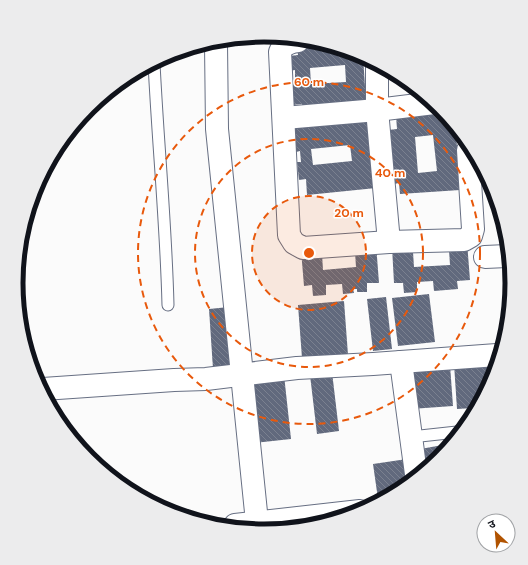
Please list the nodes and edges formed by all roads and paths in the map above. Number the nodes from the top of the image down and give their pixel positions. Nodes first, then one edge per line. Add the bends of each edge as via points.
1 (288, 43) edge
2 (216, 46) edge
3 (154, 68) edge
4 (377, 70) edge
5 (426, 104) edge
6 (377, 110) junction
7 (284, 118) junction
8 (468, 155) edge
9 (389, 242) junction
10 (503, 256) edge
11 (485, 257) dead end
12 (168, 305) dead end
13 (494, 355) edge
14 (401, 362) junction
15 (243, 375) junction
16 (48, 389) edge
17 (452, 433) edge
18 (411, 437) junction
19 (415, 470) edge
20 (328, 514) edge
21 (257, 522) junction
22 (249, 523) edge

1 - 7 street via 280,52
2 - 15 street via 217,129
3 - 12 lane via 166,233
4 - 6 street
5 - 6 street
6 - 7 street
6 - 9 street
7 - 9 street via 289,234 294,244 303,248
8 - 9 street via 473,230 471,236 464,240
10 - 11 street
13 - 14 street
14 - 15 street via 297,368
14 - 18 street
15 - 16 street
15 - 21 street
17 - 18 lane
18 - 19 street
20 - 21 street
21 - 22 street

